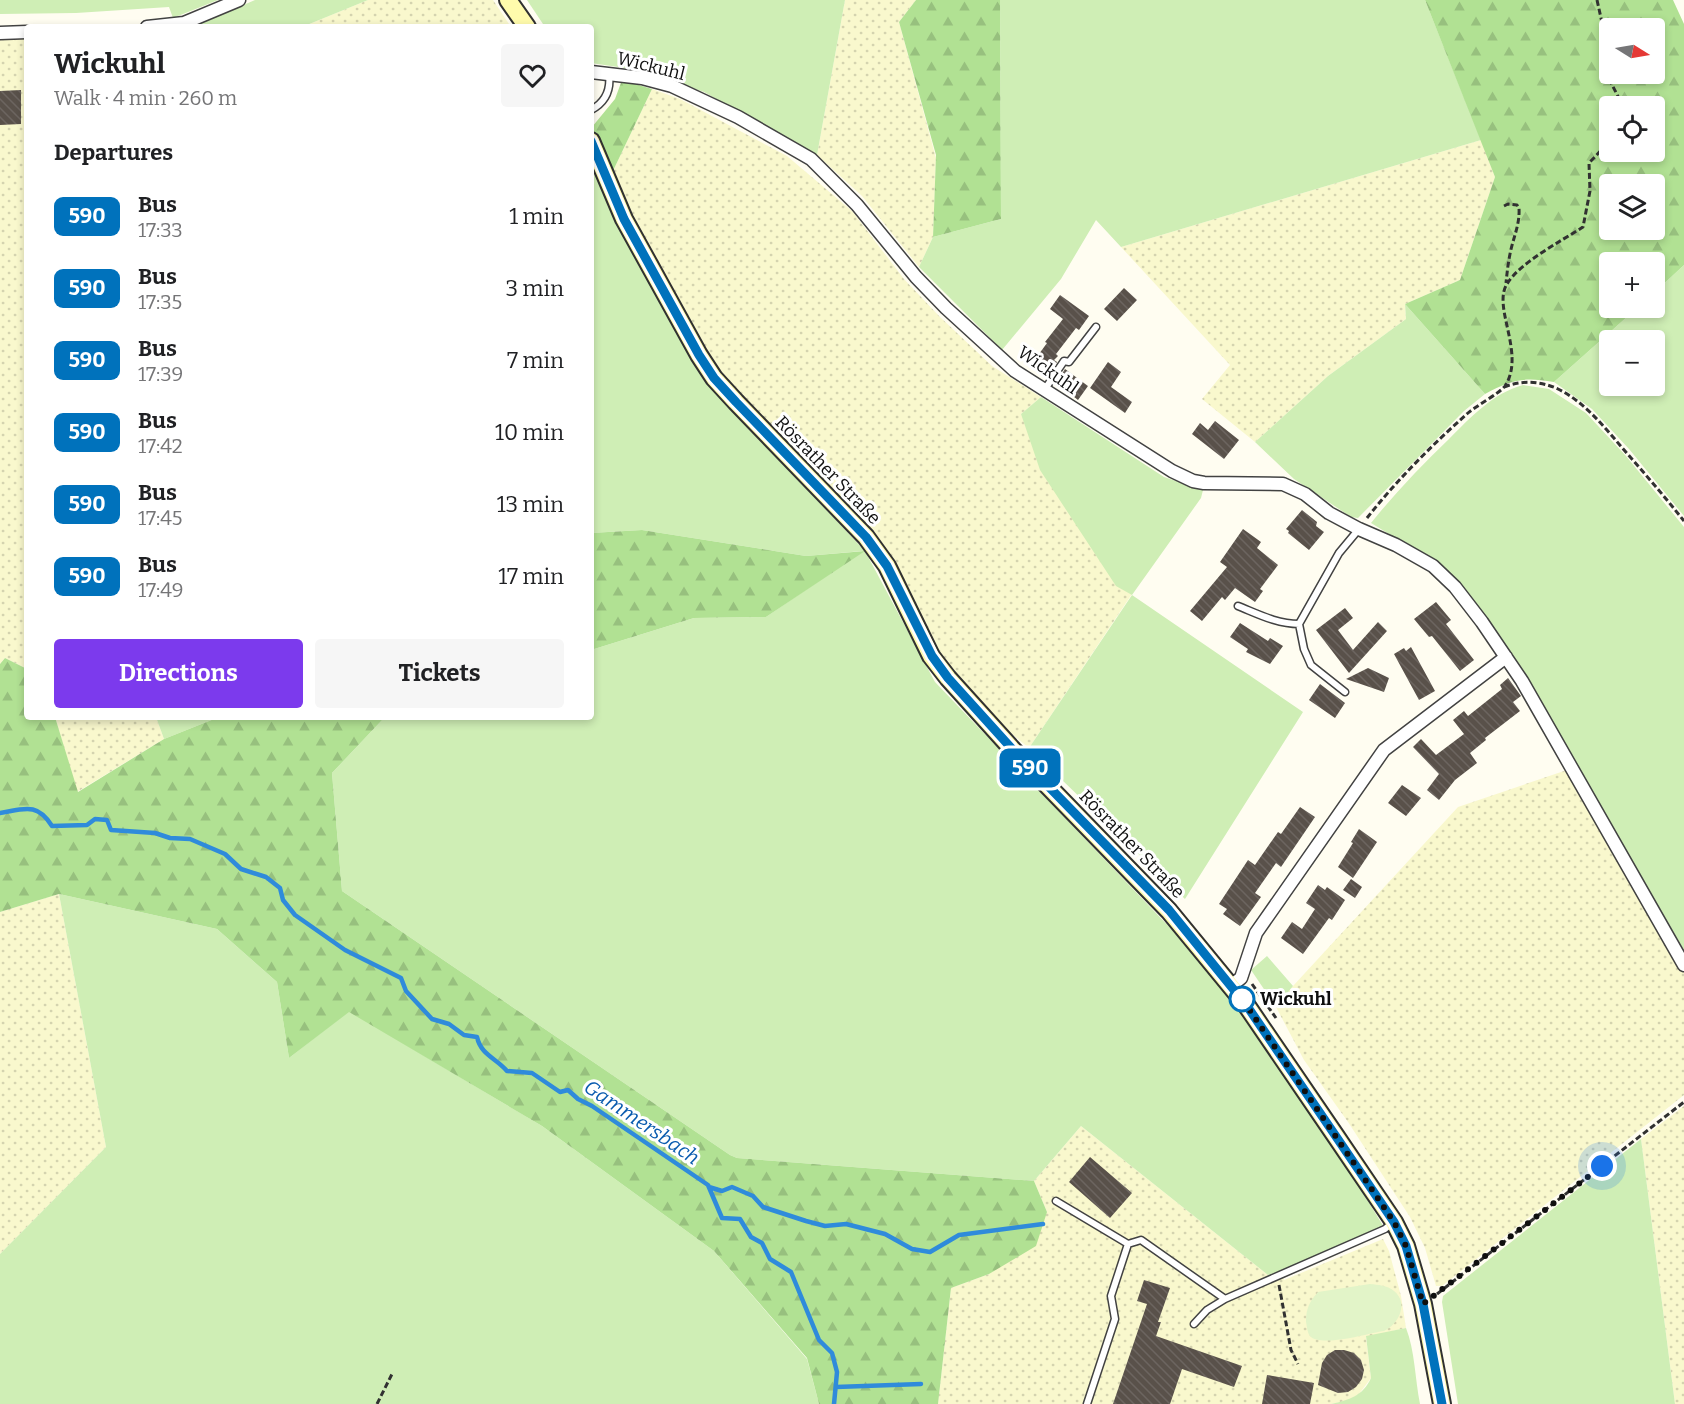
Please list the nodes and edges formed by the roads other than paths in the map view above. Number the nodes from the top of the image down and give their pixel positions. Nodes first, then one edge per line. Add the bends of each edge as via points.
1 (238, 0) edge
2 (508, 0) edge
3 (180, 24) edge
4 (525, 24) edge
5 (24, 32) edge
6 (0, 33) edge
7 (594, 72) edge
8 (609, 73) junction
9 (594, 108) edge
10 (594, 148) edge
11 (1096, 327) dead end
12 (1044, 390) junction
13 (1359, 529) junction
14 (1238, 606) dead end
15 (1299, 624) junction
16 (1506, 657) junction
17 (1344, 692) dead end
18 (1684, 965) edge
19 (1232, 985) junction
20 (1056, 1202) dead end
21 (1394, 1222) junction
22 (1128, 1244) junction
23 (1225, 1299) junction
24 (1194, 1324) dead end
25 (1088, 1404) edge
26 (1442, 1404) edge

1 - 3 street
2 - 4 street
5 - 6 street
7 - 8 street, Wickuhl
8 - 9 lane via 608,94
8 - 12 street, Wickuhl via 672,86 811,159 857,205 945,308 1015,371
10 - 19 street, Rösrather Straße via 624,219 714,378 866,537 887,566 932,656 948,678 1169,910
11 - 12 lane via 1069,362 1064,361
12 - 13 street, Wickuhl via 1193,481 1283,484
13 - 15 lane via 1339,553
13 - 16 street, Wickuhl via 1433,566 1455,587
14 - 15 lane via 1286,624
15 - 17 lane via 1311,665
16 - 18 street, Wickuhl
16 - 19 street via 1384,750 1256,933 1241,978
19 - 21 street, Rösrather Straße
20 - 22 lane
21 - 23 lane
21 - 26 street, Rösrather Straße via 1406,1246 1423,1304
22 - 23 lane via 1141,1240
22 - 25 lane via 1111,1296 1115,1319
23 - 24 lane

